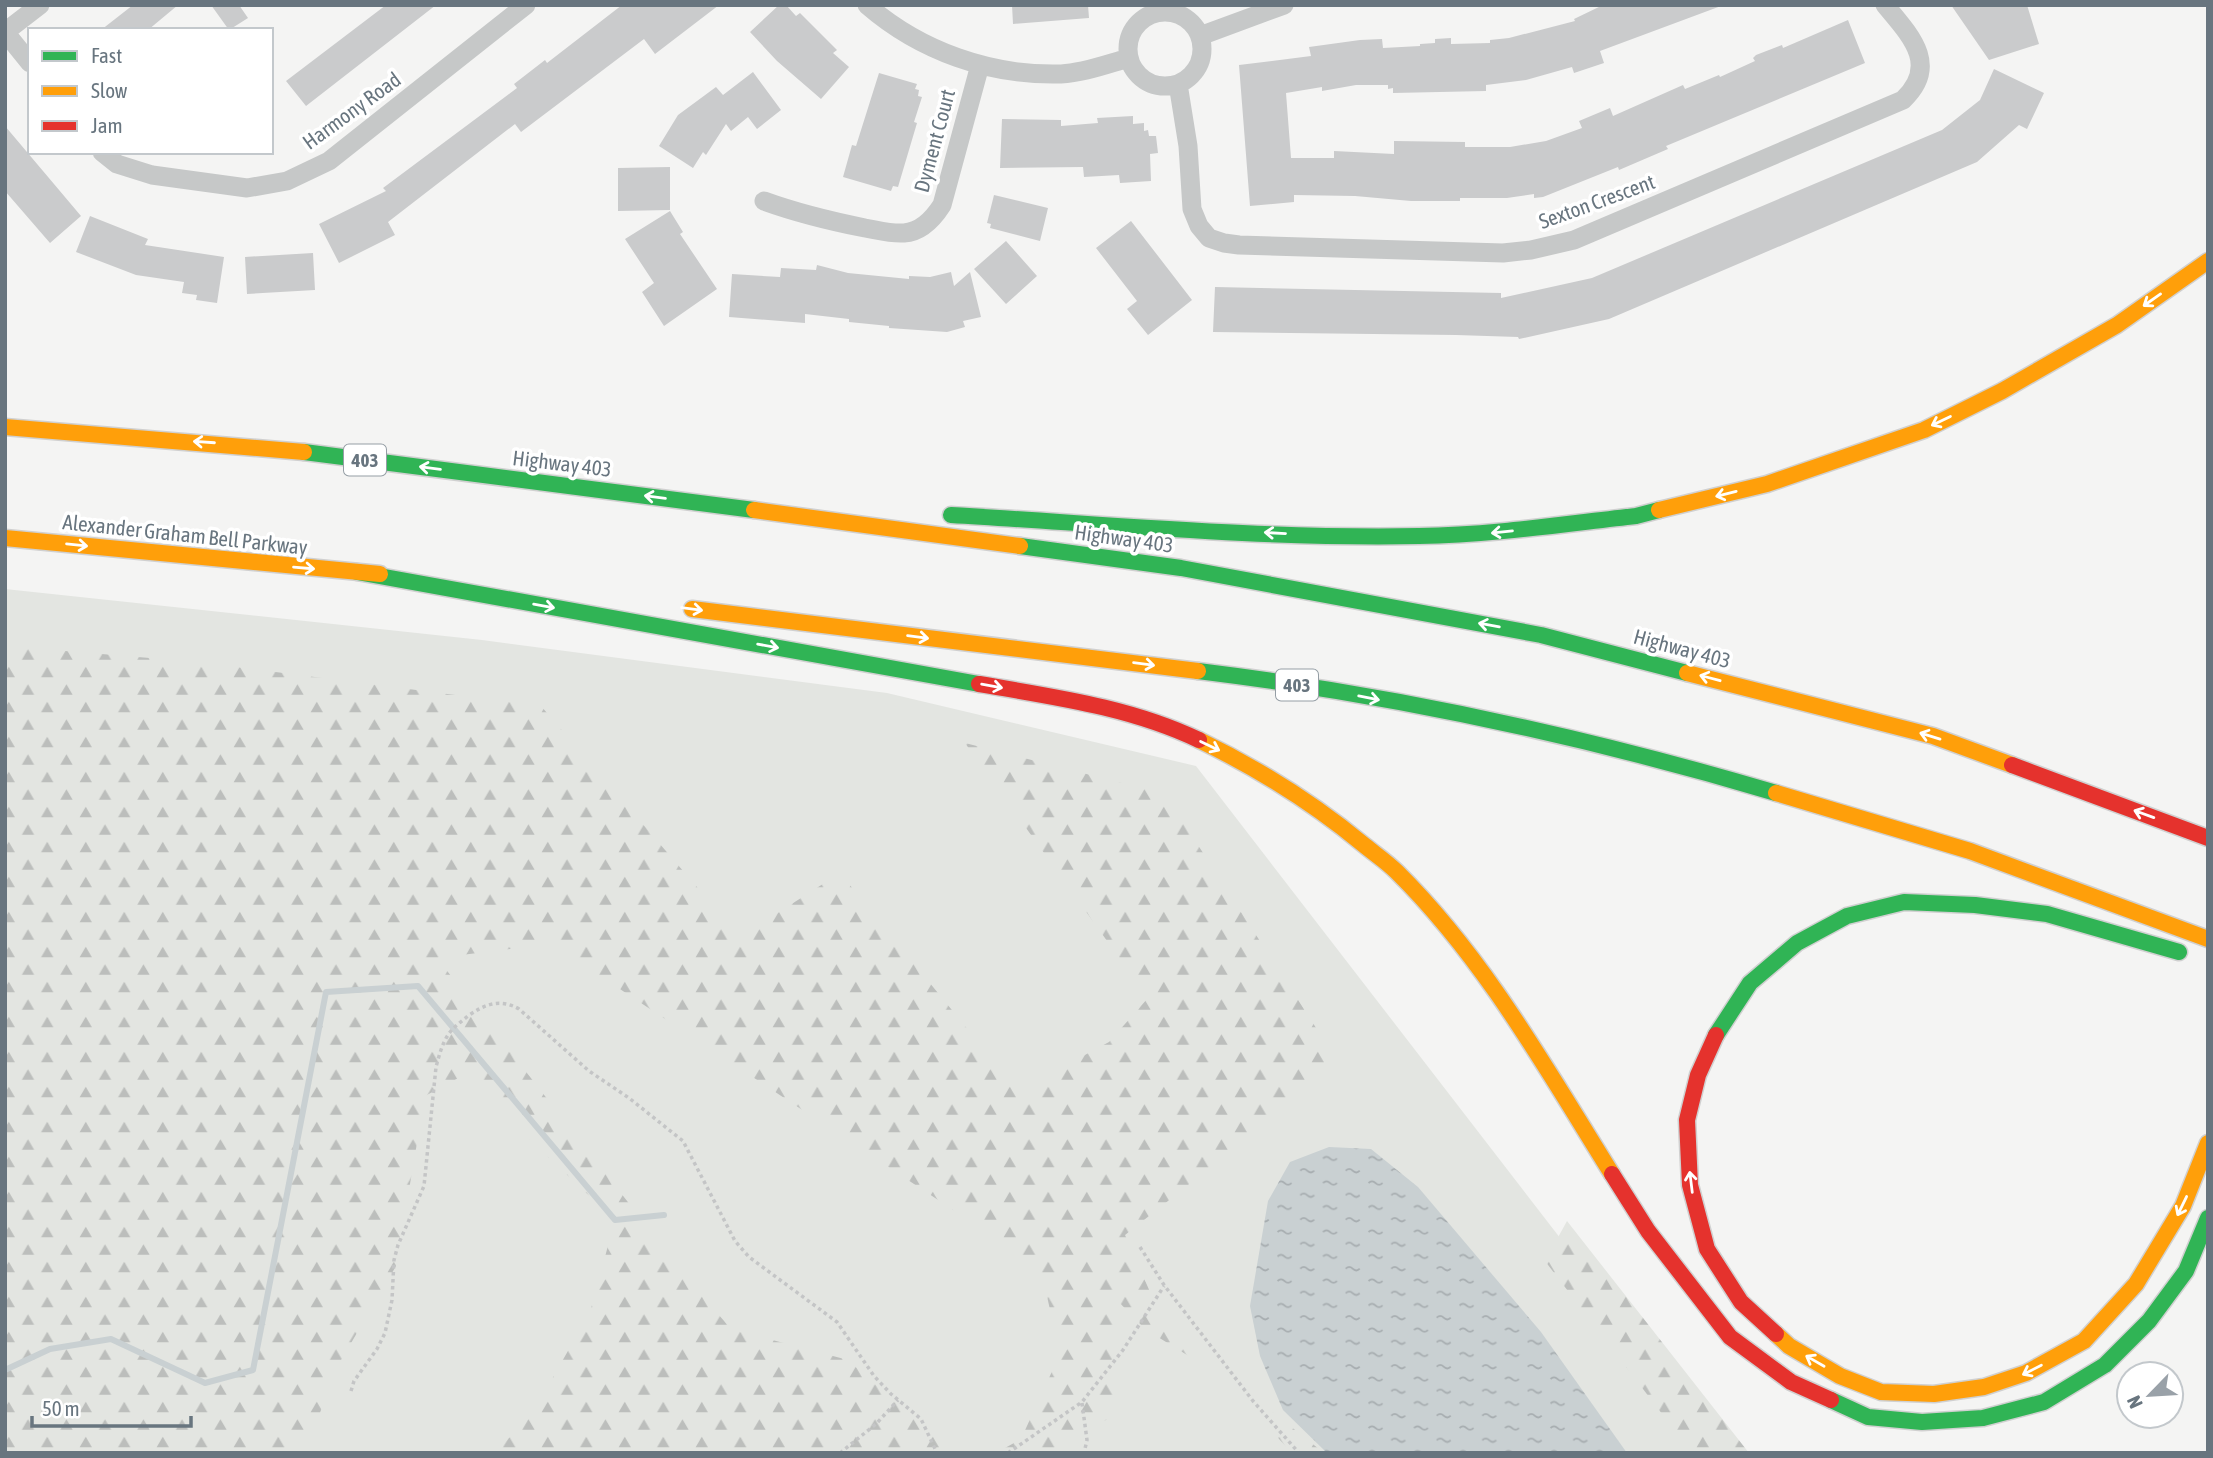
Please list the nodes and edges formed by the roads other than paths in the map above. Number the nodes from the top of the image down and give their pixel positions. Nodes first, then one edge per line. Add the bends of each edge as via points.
1 (40, 5) edge
2 (526, 5) edge
3 (867, 5) edge
4 (1284, 5) edge
5 (1885, 5) edge
6 (1148, 10) edge
7 (5, 32) edge
8 (1200, 36) junction
9 (1129, 58) junction
10 (28, 61) edge
11 (980, 65) junction
12 (1178, 84) junction
13 (104, 154) edge
14 (764, 201) dead end
15 (2208, 261) edge
16 (5, 427) edge
17 (723, 506) junction
18 (884, 512) dead end
19 (937, 514) dead end
20 (7, 538) edge
21 (357, 572) junction
22 (563, 593) dead end
23 (673, 607) dead end
24 (2208, 838) edge
25 (2208, 939) edge
26 (2197, 957) dead end
27 (2208, 1143) edge
28 (2208, 1218) edge

1 - 7 street
2 - 13 street, Harmony Road via 328,161 287,181 247,188 152,175 117,164
3 - 11 street via 902,33
4 - 8 street
5 - 12 street, Sexton Crescent via 1913,38 1920,56 1914,90 1903,100 1574,240 1512,252 1239,245 1209,237 1192,209
6 - 8 street via 1185,18
6 - 9 street via 1130,37
7 - 10 street
8 - 12 street via 1202,59 1189,79
9 - 11 street via 1062,74
9 - 12 street via 1143,79 1154,85
11 - 14 street, Dyment Court via 942,205 925,225 903,233 888,232 809,217
15 -> 19 highway via 2117,325 1924,430 1767,484 1636,516 1491,533 1418,536 1293,534
17 -> 16 highway, Highway 403 / 403 via 267,447
17 - 18 highway
24 -> 17 highway, Highway 403 / 403 via 1933,736 1541,635 1181,568
20 -> 21 highway, Alexander Graham Bell Parkway
21 - 22 highway
21 -> 28 highway via 1103,706 1168,725 1247,763 1323,811 1396,871 1456,938 1525,1034 1648,1231 1730,1337 1791,1382 1868,1417 1922,1422 1983,1419 2044,1402 2105,1365 2149,1321 2186,1271
23 -> 25 highway, 403 via 1265,679 1493,721 1704,772 1958,847
27 -> 26 highway via 2183,1206 2136,1284 2084,1341 2026,1373 1984,1387 1934,1394 1881,1392 1840,1376 1789,1346 1741,1302 1707,1249 1690,1185 1687,1120 1698,1075 1719,1027 1750,983 1797,943 1847,916 1904,902 1975,905 2047,914

